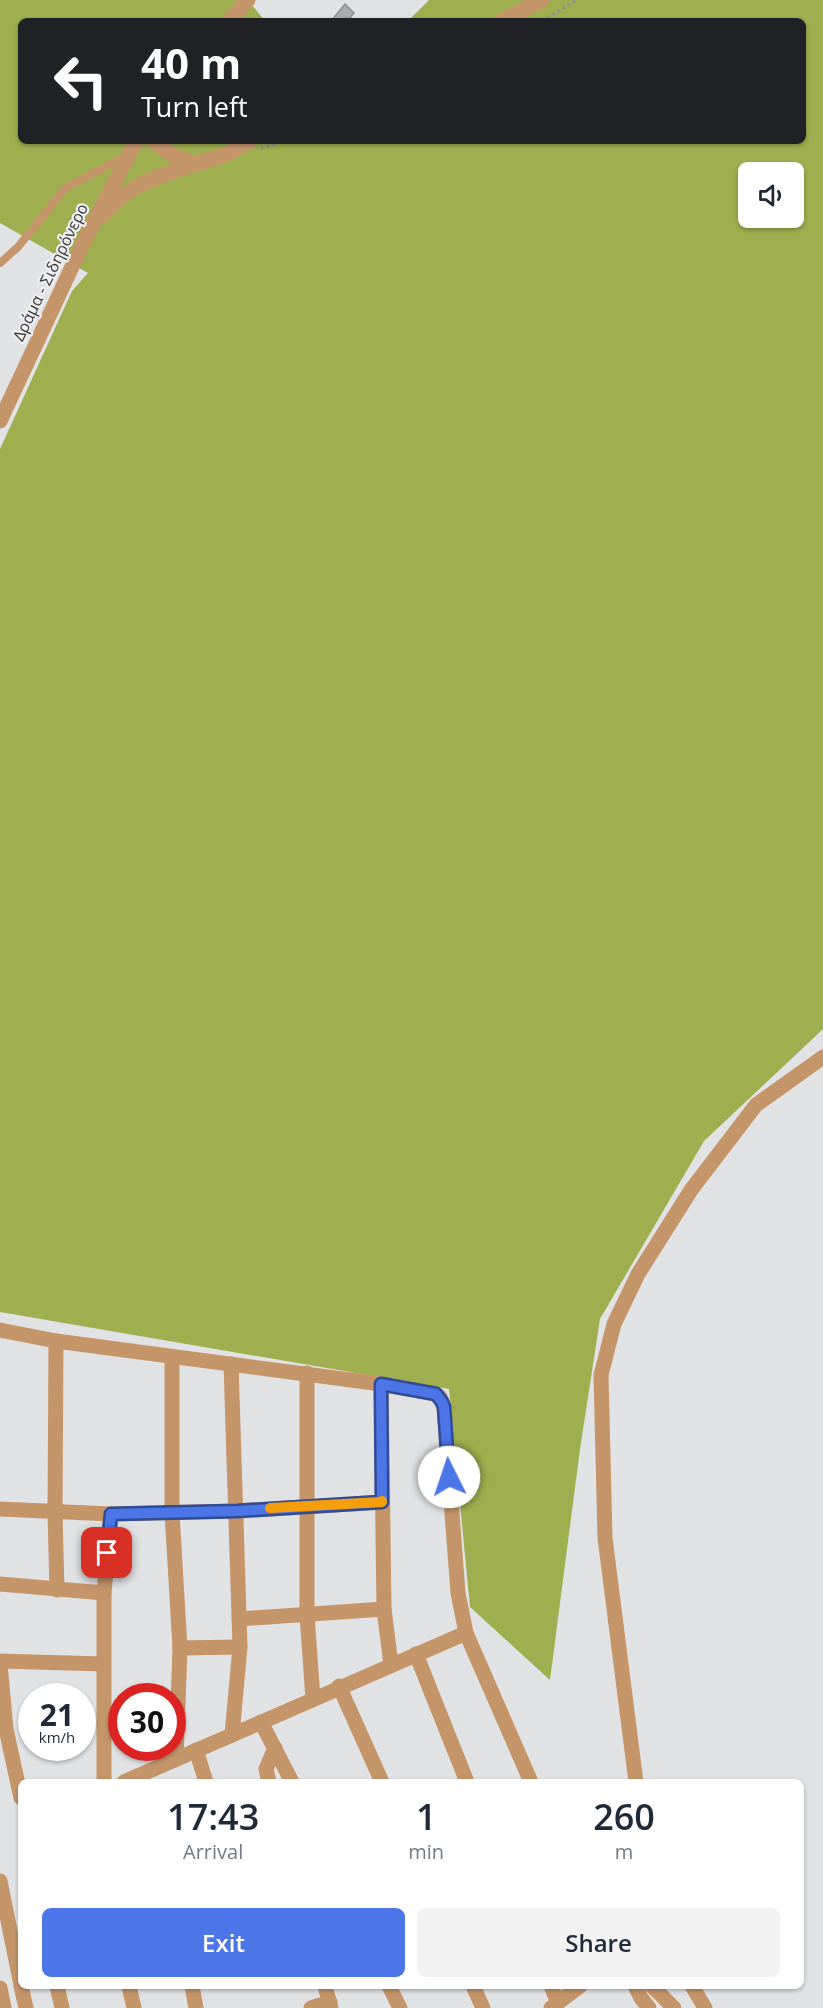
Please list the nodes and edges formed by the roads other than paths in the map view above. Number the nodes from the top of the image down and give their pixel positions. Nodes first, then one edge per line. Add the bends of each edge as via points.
1 (248, 0) edge
2 (542, 0) edge
3 (232, 18) edge
4 (507, 18) edge
5 (157, 144) edge
6 (245, 144) edge
7 (133, 147) edge
8 (196, 164) junction
9 (86, 237) junction
10 (0, 263) edge
11 (0, 421) edge
12 (823, 1058) edge
13 (0, 1330) edge
14 (56, 1341) junction
15 (172, 1358) junction
16 (231, 1364) junction
17 (307, 1373) junction
18 (381, 1384) junction
19 (382, 1502) junction
20 (307, 1506) junction
21 (0, 1509) edge
22 (237, 1511) junction
23 (54, 1512) junction
24 (172, 1513) junction
25 (111, 1514) junction
26 (0, 1584) edge
27 (57, 1590) junction
28 (104, 1593) junction
29 (384, 1609) junction
30 (307, 1615) junction
31 (239, 1619) junction
32 (466, 1633) junction
33 (240, 1647) junction
34 (180, 1648) junction
35 (416, 1654) junction
36 (0, 1663) edge
37 (103, 1664) junction
38 (391, 1665) junction
39 (179, 1683) edge
40 (339, 1686) junction
41 (313, 1699) junction
42 (261, 1722) junction
43 (232, 1735) junction
44 (275, 1748) junction
45 (196, 1750) junction
46 (186, 1755) edge
47 (172, 1761) edge
48 (104, 1779) edge
49 (131, 1779) edge
50 (205, 1779) edge
51 (268, 1779) edge
52 (290, 1779) edge
53 (381, 1779) edge
54 (466, 1779) edge
55 (530, 1779) edge
56 (636, 1779) edge
57 (18, 1784) edge
58 (0, 1881) edge
59 (18, 1970) edge
60 (0, 1988) edge
61 (22, 1989) edge
62 (58, 1989) edge
63 (130, 1989) edge
64 (193, 1989) edge
65 (326, 1989) edge
66 (390, 1989) edge
67 (474, 1989) edge
68 (553, 1989) edge
69 (577, 1989) edge
70 (636, 1989) edge
71 (655, 1989) edge
72 (694, 1989) edge
73 (562, 2004) edge
74 (330, 2005) edge
75 (4, 2008) edge
76 (26, 2008) edge
77 (62, 2008) edge
78 (134, 2008) edge
79 (196, 2008) edge
80 (312, 2008) edge
81 (399, 2008) edge
82 (483, 2008) edge
83 (649, 2008) edge
84 (674, 2008) edge
85 (705, 2008) edge

1 - 3 street
2 - 4 street
5 - 8 street
6 - 8 street
7 - 9 street, Δράμα - Σιδηρόνερο
7 - 10 lane via 65,188 18,248
8 - 9 street via 126,192
9 - 11 street, Δράμα - Σιδηρόνερο
12 - 56 street via 756,1105 691,1190 638,1274 614,1324 601,1375 605,1538
13 - 14 street
14 - 15 street
14 - 23 street
15 - 16 street
15 - 24 street
16 - 17 street
16 - 22 street
17 - 18 street
17 - 20 street
18 - 19 street
18 - 32 street via 431,1392 442,1402 458,1593
19 - 20 street
19 - 29 street
20 - 22 street
20 - 30 street
21 - 23 street
22 - 24 street
22 - 31 street
23 - 25 street
23 - 27 street
24 - 25 street
24 - 34 street
25 - 28 street
26 - 27 street
27 - 28 street
28 - 37 street
29 - 30 street
29 - 38 street
30 - 31 street
30 - 41 street
31 - 33 street
32 - 35 street
32 - 55 street
33 - 34 street
33 - 43 street
34 - 39 street
35 - 38 street
35 - 54 street
36 - 37 street
36 - 57 street via 6,1729
37 - 48 street
38 - 40 street
40 - 41 street
40 - 53 street
41 - 42 street
42 - 43 street
42 - 44 street
43 - 45 street
44 - 51 street via 266,1769
44 - 52 street
45 - 46 street
45 - 50 street
47 - 49 street
58 - 59 street
60 - 75 street
61 - 76 street
62 - 77 street
63 - 78 street
64 - 79 street
65 - 74 street
66 - 81 street
67 - 82 street
68 - 73 street
69 - 73 street
70 - 83 street
71 - 84 street
72 - 85 street
74 - 80 street

